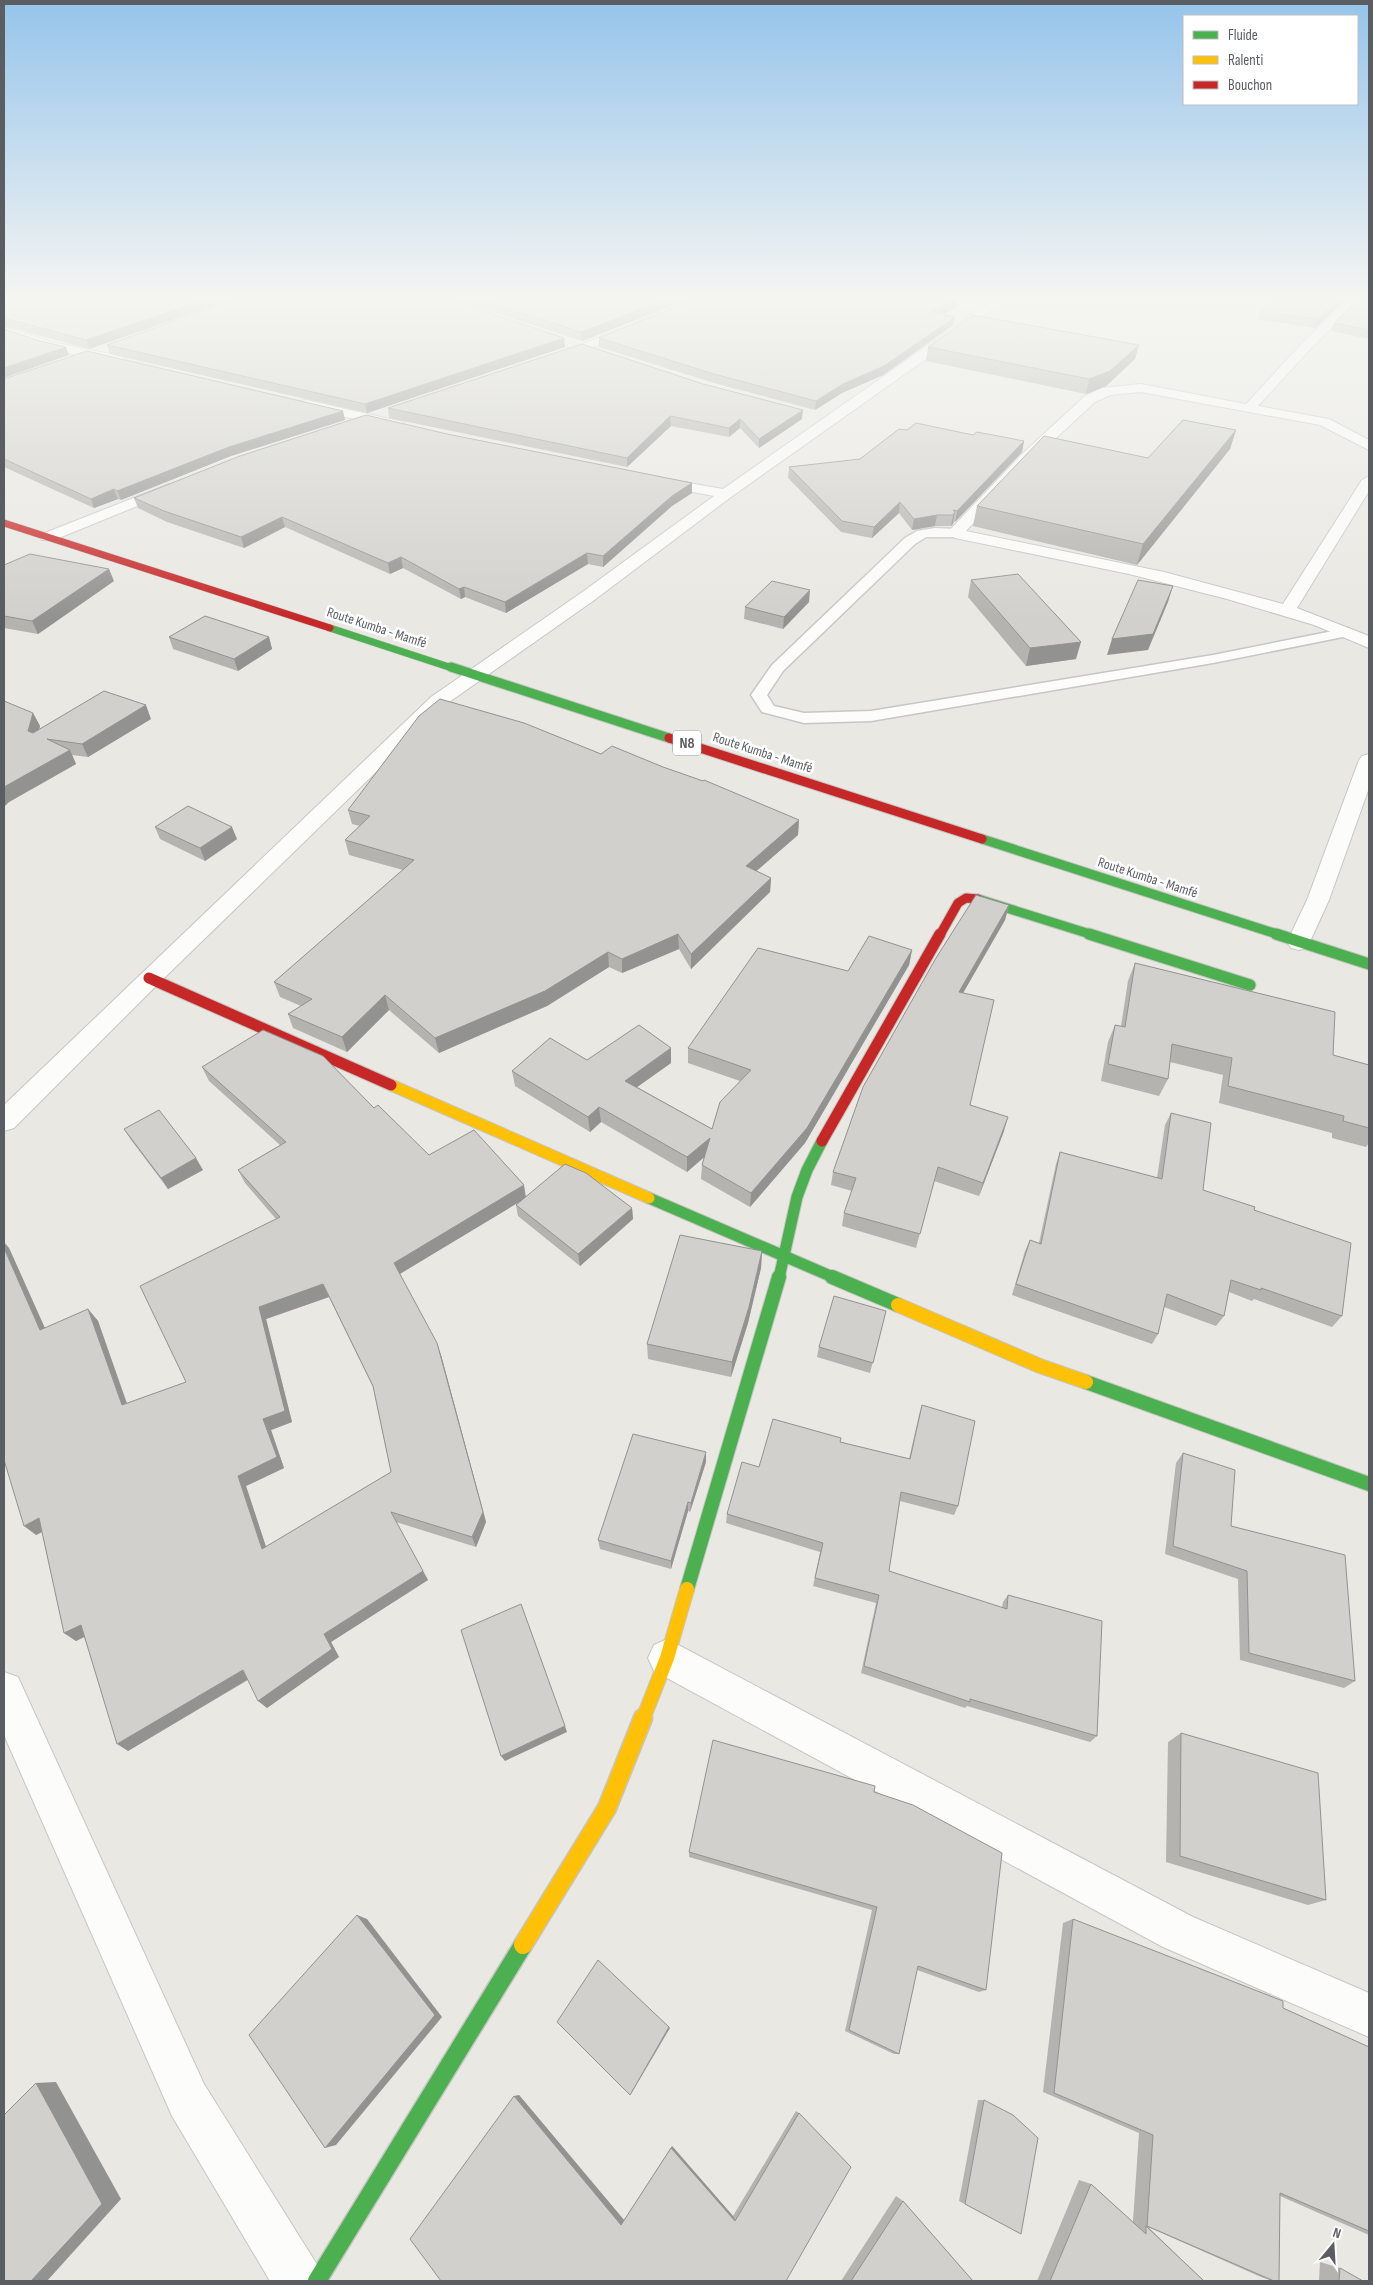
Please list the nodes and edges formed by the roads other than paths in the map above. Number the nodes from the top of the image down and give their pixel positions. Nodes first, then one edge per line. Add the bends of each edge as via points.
1 (313, 406) edge
2 (850, 406) edge
3 (1083, 406) edge
4 (1236, 406) edge
5 (1251, 406) edge
6 (1249, 408) junction
7 (388, 412) edge
8 (812, 415) edge
9 (370, 418) junction
10 (830, 420) junction
11 (339, 428) edge
12 (414, 429) edge
13 (1369, 446) edge
14 (643, 478) edge
15 (1369, 480) edge
16 (184, 482) edge
17 (726, 494) junction
18 (4, 523) edge
19 (955, 533) junction
20 (48, 537) junction
21 (68, 543) junction
22 (44, 554) dead end
23 (1287, 611) junction
24 (1348, 632) junction
25 (1369, 643) edge
26 (474, 674) junction
27 (1369, 760) edge
28 (1299, 942) junction
29 (1369, 964) edge
30 (149, 978) junction
31 (1250, 985) dead end
32 (4, 1121) edge
33 (785, 1256) junction
34 (1369, 1484) edge
35 (666, 1658) junction
36 (4, 1691) edge
37 (1369, 2015) edge
38 (298, 2281) edge
39 (317, 2281) edge

1 - 9 street
2 - 10 street
3 - 19 street via 1026,458
4 - 6 street
5 - 6 street
6 - 13 street via 1324,422
7 - 9 street
8 - 10 street
9 - 11 street
9 - 12 street
10 - 17 street
14 - 17 street
15 - 23 street
16 - 20 street
17 - 26 street via 587,597
18 - 20 main road, Route Kumba - Mamfé / N8
19 - 23 street via 1170,578
19 - 24 lane via 922,534 872,576 777,668 759,695 768,709 804,718 871,716 1213,659
20 - 21 main road, Route Kumba - Mamfé / N8
21 - 22 street
21 - 26 main road, Route Kumba - Mamfé / N8
23 - 24 street
24 - 25 street
26 - 28 main road, Route Kumba - Mamfé / N8
26 - 30 street via 438,701
27 - 28 street via 1318,900
28 - 29 main road, Route Kumba - Mamfé / N8
30 - 32 street
30 - 33 main road
31 - 33 main road via 978,899 966,898 958,903 808,1164 791,1213
33 - 34 main road via 1040,1366
33 - 35 main road
35 - 37 street via 1178,1932
35 - 39 main road via 607,1808
36 - 38 street via 188,2100

